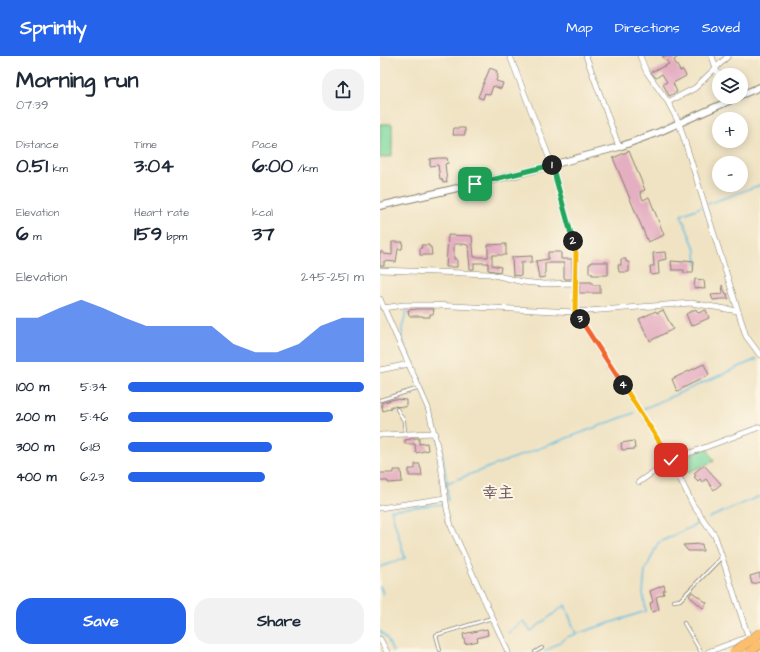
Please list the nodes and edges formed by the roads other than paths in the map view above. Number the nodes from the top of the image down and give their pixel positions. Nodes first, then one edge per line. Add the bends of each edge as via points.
1 (510, 56) edge
2 (586, 56) edge
3 (640, 56) edge
4 (712, 56) edge
5 (728, 56) edge
6 (716, 68) joint
7 (712, 72) edge
8 (760, 87) edge
9 (748, 92) edge
10 (668, 102) junction
11 (720, 104) edge
12 (679, 123) junction
13 (619, 147) junction
14 (552, 165) junction
15 (380, 206) edge
16 (380, 270) edge
17 (575, 283) junction
18 (380, 299) edge
19 (383, 308) junction
20 (738, 311) junction
21 (575, 312) junction
22 (760, 355) edge
23 (409, 364) junction
24 (380, 370) edge
25 (420, 388) junction
26 (380, 400) edge
27 (397, 410) dead end
28 (760, 426) edge
29 (435, 433) junction
30 (405, 434) junction
31 (380, 436) edge
32 (671, 460) junction
33 (639, 482) dead end
34 (445, 498) junction
35 (380, 508) edge
36 (722, 558) junction
37 (674, 601) dead end
38 (493, 618) junction
39 (684, 623) dead end
40 (760, 633) edge
41 (748, 637) junction
42 (380, 639) edge
43 (760, 644) edge
44 (542, 648) dead end
45 (440, 650) dead end
46 (387, 652) edge
47 (508, 652) edge
48 (535, 652) edge
49 (701, 652) edge
50 (708, 652) edge
51 (734, 652) edge
52 (750, 652) edge
53 (754, 652) edge

1 - 14 street
2 - 13 street
3 - 10 street via 646,70
4 - 6 street
5 - 6 street
7 - 10 street via 695,88
8 - 9 street
10 - 12 street
11 - 12 street
12 - 13 street
12 - 20 street
13 - 14 street
14 - 15 street
14 - 17 street via 576,253
16 - 17 street via 490,274 522,282
17 - 21 street
18 - 19 street
19 - 21 street via 432,305
19 - 23 street
20 - 21 street via 691,303
20 - 22 street via 746,336
21 - 32 street
23 - 24 street
23 - 25 street
25 - 26 lane
25 - 29 street
27 - 30 lane via 404,421
28 - 32 street
29 - 30 street
29 - 34 street
30 - 31 street
32 - 33 street
32 - 36 street via 693,505 715,536
34 - 35 street
34 - 38 street via 451,526
36 - 37 lane via 680,600
36 - 41 street
38 - 45 lane via 436,635
38 - 47 street
39 - 49 lane
40 - 51 highway, bridge
41 - 50 street
41 - 53 street
42 - 46 street
43 - 52 highway, bridge
44 - 48 lane

